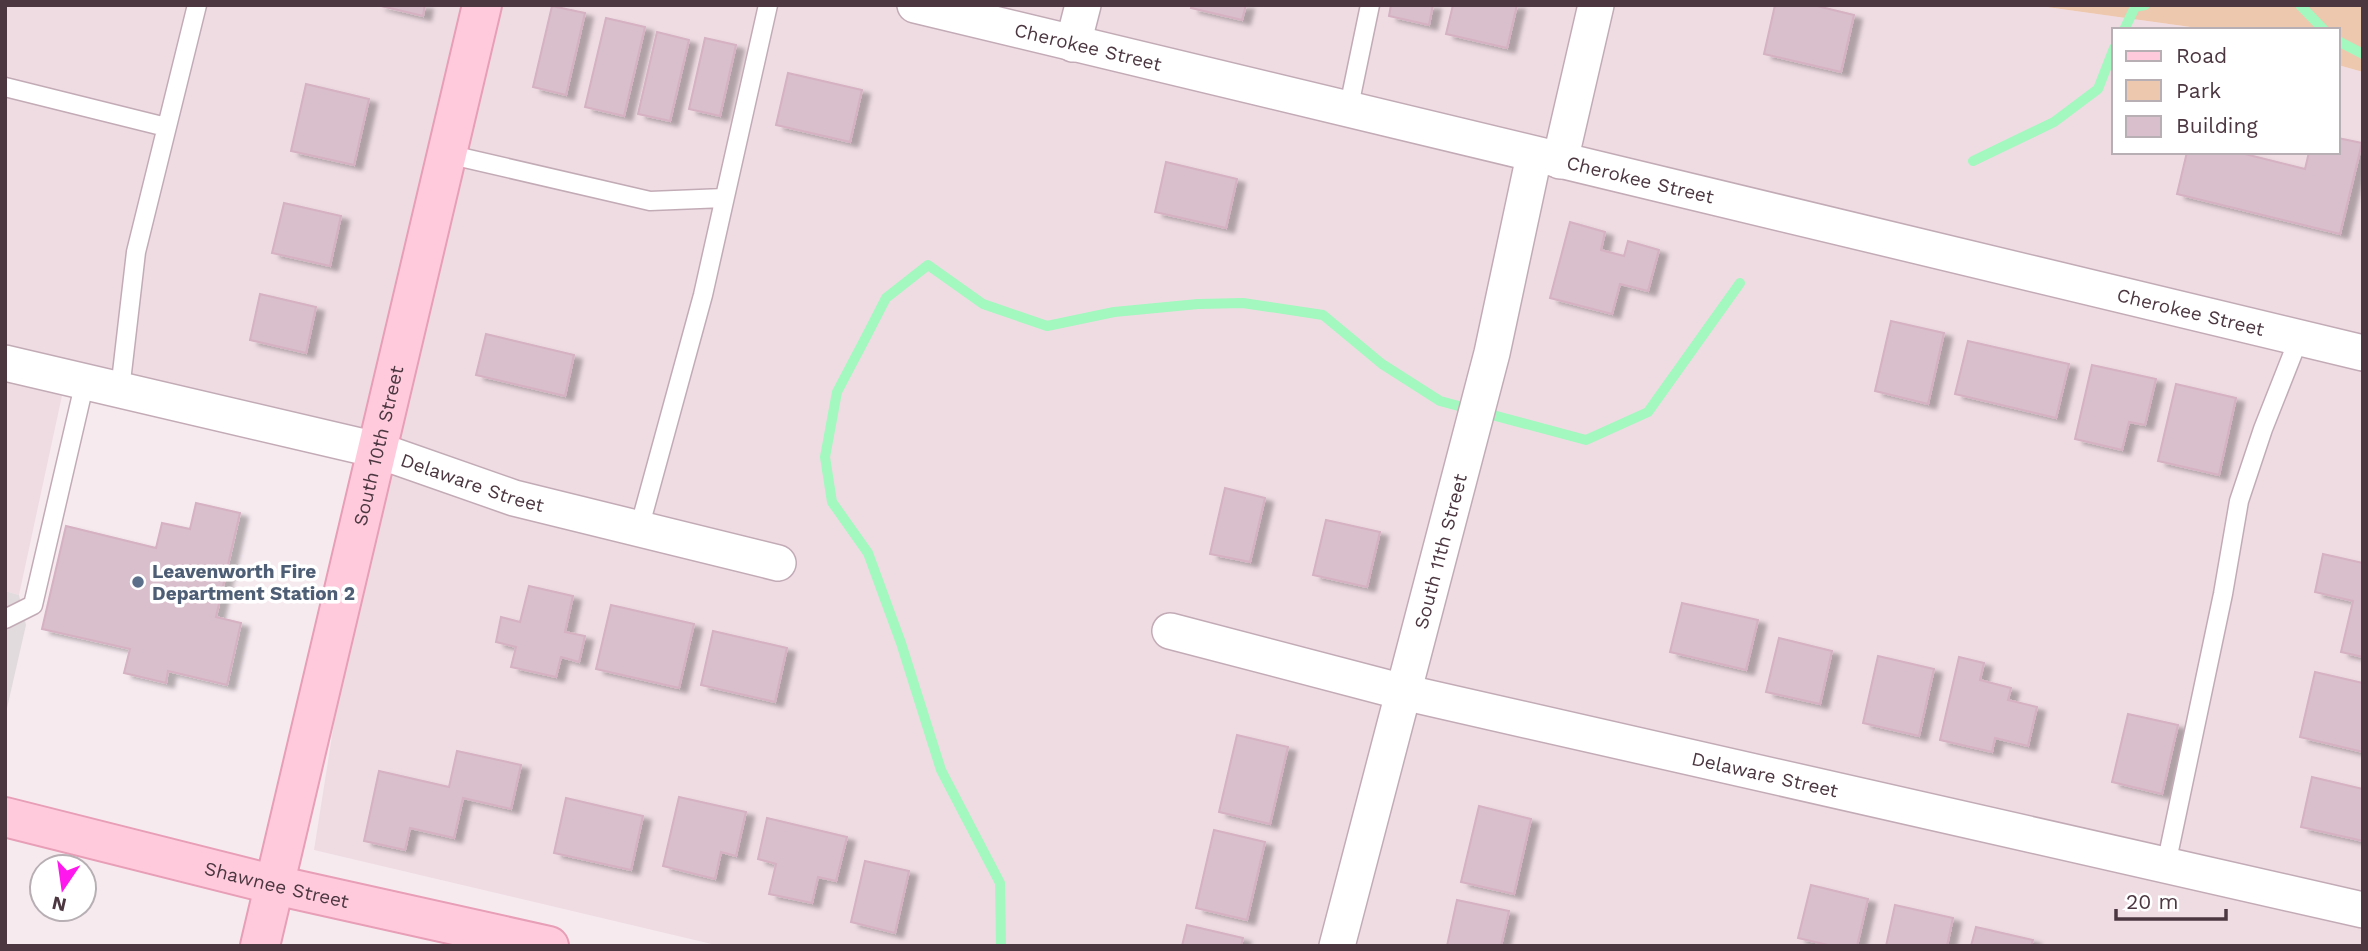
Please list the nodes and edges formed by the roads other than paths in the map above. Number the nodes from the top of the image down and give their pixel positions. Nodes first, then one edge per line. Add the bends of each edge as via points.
1 (197, 5) edge
2 (482, 5) edge
3 (768, 5) edge
4 (915, 5) edge
5 (1083, 5) edge
6 (1370, 5) edge
7 (1596, 5) edge
8 (1073, 44) junction
9 (5, 87) edge
10 (1348, 111) junction
11 (166, 127) junction
12 (447, 154) junction
13 (1547, 158) junction
14 (724, 198) junction
15 (2299, 338) junction
16 (2363, 353) edge
17 (5, 363) edge
18 (85, 381) junction
19 (120, 390) junction
20 (377, 450) junction
21 (639, 529) junction
22 (778, 564) dead end
23 (5, 620) edge
24 (1171, 631) dead end
25 (1403, 692) junction
26 (5, 817) edge
27 (2166, 865) junction
28 (275, 885) junction
29 (2363, 910) edge
30 (260, 946) edge
31 (549, 946) edge
32 (1337, 946) edge

1 - 11 lane
2 - 12 street, South 10th Street
3 - 14 lane
4 - 8 street, Cherokee Street
5 - 8 street
6 - 10 lane
7 - 13 street, South 11th Street
8 - 10 street, Cherokee Street
9 - 11 lane
10 - 13 street, Cherokee Street
11 - 19 lane via 136,252
12 - 14 lane via 650,201
12 - 20 street, South 10th Street
13 - 15 street, Cherokee Street
13 - 25 street, South 11th Street
14 - 21 lane via 703,295
15 - 16 street, Cherokee Street
15 - 27 lane via 2239,501
17 - 18 street, Delaware Street
18 - 19 street, Delaware Street
18 - 23 lane via 33,605
19 - 20 street, Delaware Street
20 - 21 street, Delaware Street via 514,498
20 - 28 street, South 10th Street
21 - 22 street, Delaware Street
24 - 25 street, Delaware Street
25 - 27 street, Delaware Street
25 - 32 street, South 11th Street
26 - 28 street, Shawnee Street
27 - 29 street, Delaware Street
28 - 30 street, South 10th Street
28 - 31 street, Shawnee Street

